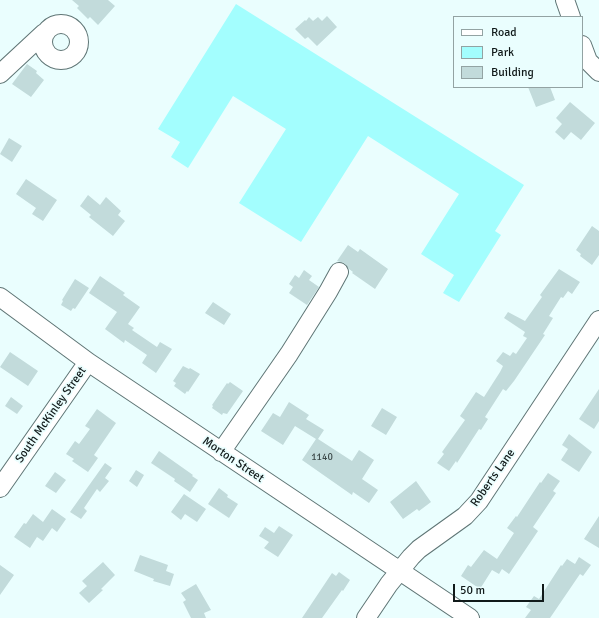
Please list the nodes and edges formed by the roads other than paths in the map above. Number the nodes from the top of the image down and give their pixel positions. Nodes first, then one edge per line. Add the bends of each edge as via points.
1 (564, 0) edge
2 (571, 16) edge
3 (44, 33) dead end
4 (583, 48) edge
5 (599, 72) edge
6 (0, 74) edge
7 (339, 272) dead end
8 (0, 297) edge
9 (599, 320) edge
10 (88, 362) junction
11 (221, 452) junction
12 (0, 488) edge
13 (399, 571) junction
14 (366, 618) edge
15 (470, 618) edge

1 - 2 street
3 - 6 street
4 - 5 street via 588,61
7 - 11 street via 289,354
8 - 10 street, Morton Street
9 - 13 street, Roberts Lane via 479,501 465,516 419,549
10 - 11 street, Morton Street
10 - 12 street, South McKinley Street
11 - 13 street, Morton Street
13 - 14 street, Roberts Lane
13 - 15 street, Morton Street

